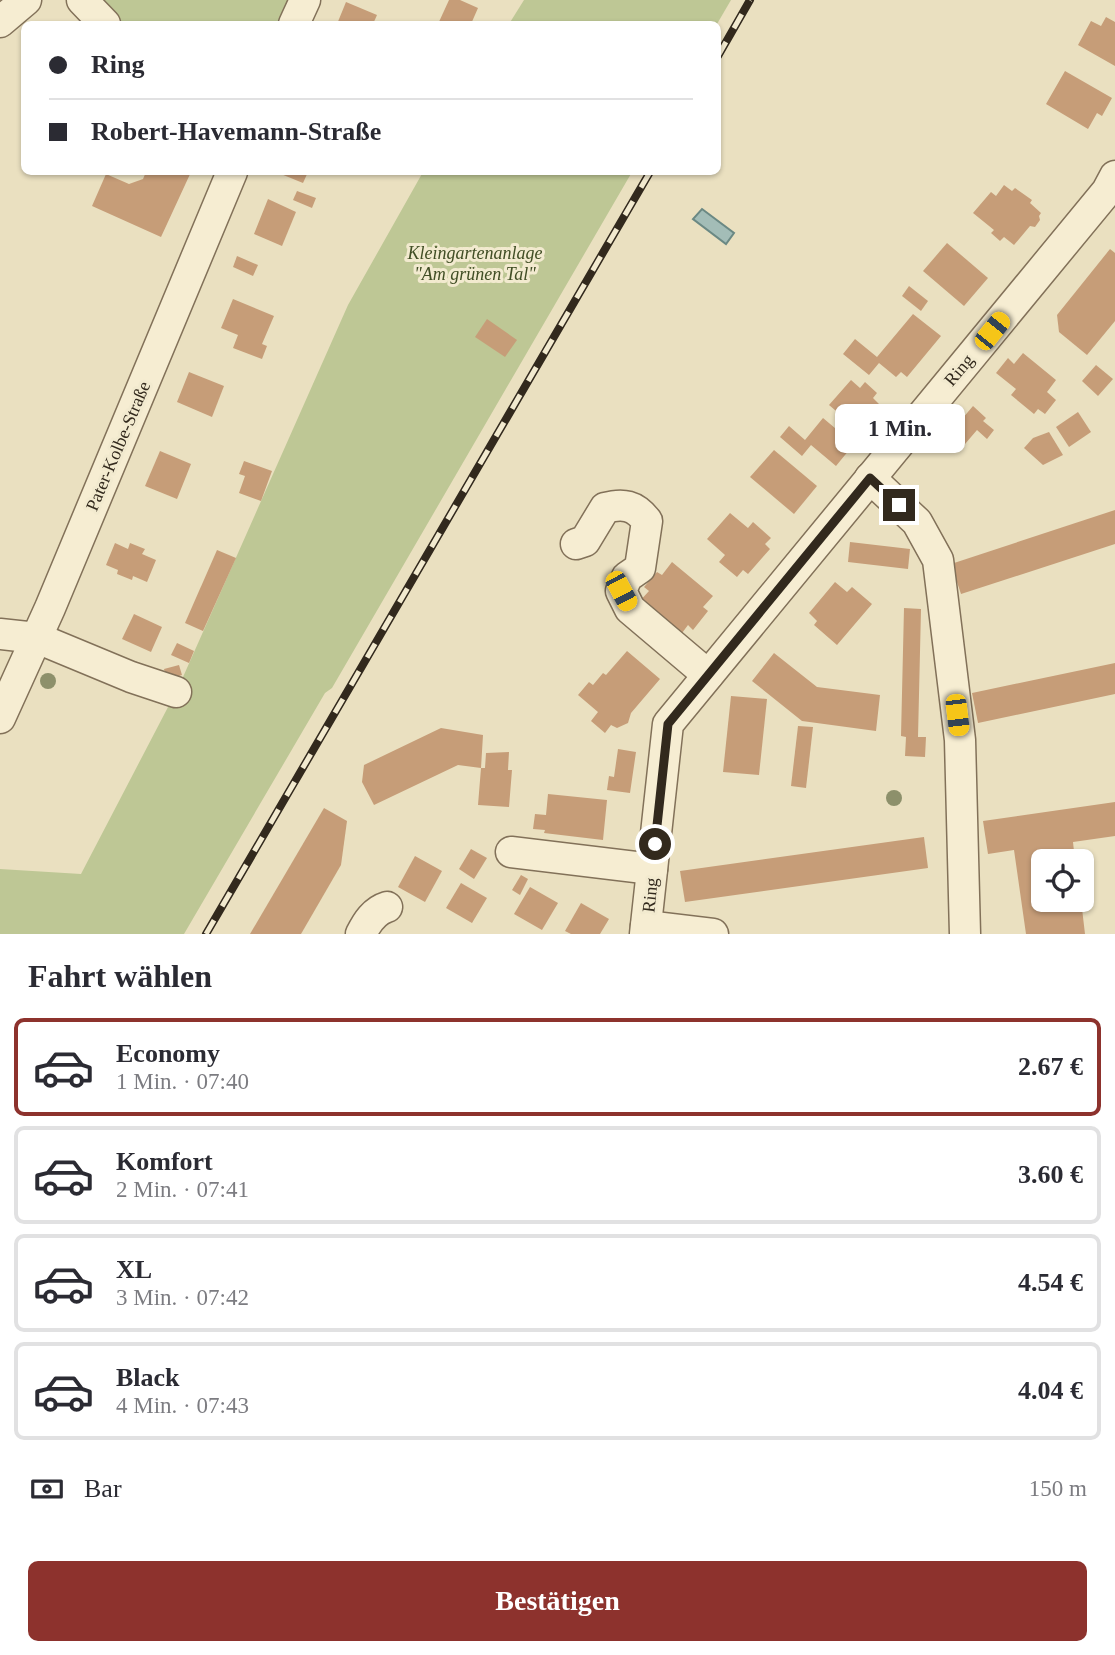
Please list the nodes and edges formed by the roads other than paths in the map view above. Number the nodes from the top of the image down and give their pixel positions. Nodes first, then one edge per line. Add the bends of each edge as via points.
1 (26, 0) edge
2 (82, 0) edge
3 (305, 0) edge
4 (102, 21) edge
5 (295, 21) edge
6 (0, 22) edge
7 (231, 175) edge
8 (1115, 176) edge
9 (870, 478) junction
10 (576, 544) dead end
11 (0, 634) edge
12 (37, 638) junction
13 (708, 675) junction
14 (176, 692) dead end
15 (0, 718) edge
16 (511, 852) dead end
17 (652, 869) junction
18 (387, 907) dead end
19 (646, 930) edge
20 (361, 934) edge
21 (713, 934) edge
22 (965, 934) edge

1 - 6 street
2 - 4 street
3 - 5 street
7 - 12 street, Pater-Kolbe-Straße
8 - 9 street, Ring
9 - 13 street, Ring
9 - 22 street via 917,522 938,560 960,740
10 - 13 street via 585,541 605,508 620,504 638,509 647,521 640,568 627,577 621,591 630,609
11 - 12 street
12 - 14 street
12 - 15 street, Pater-Kolbe-Straße
13 - 17 street, Ring via 668,724
16 - 17 street
17 - 19 street, Ring
18 - 20 street via 379,909
19 - 21 street

